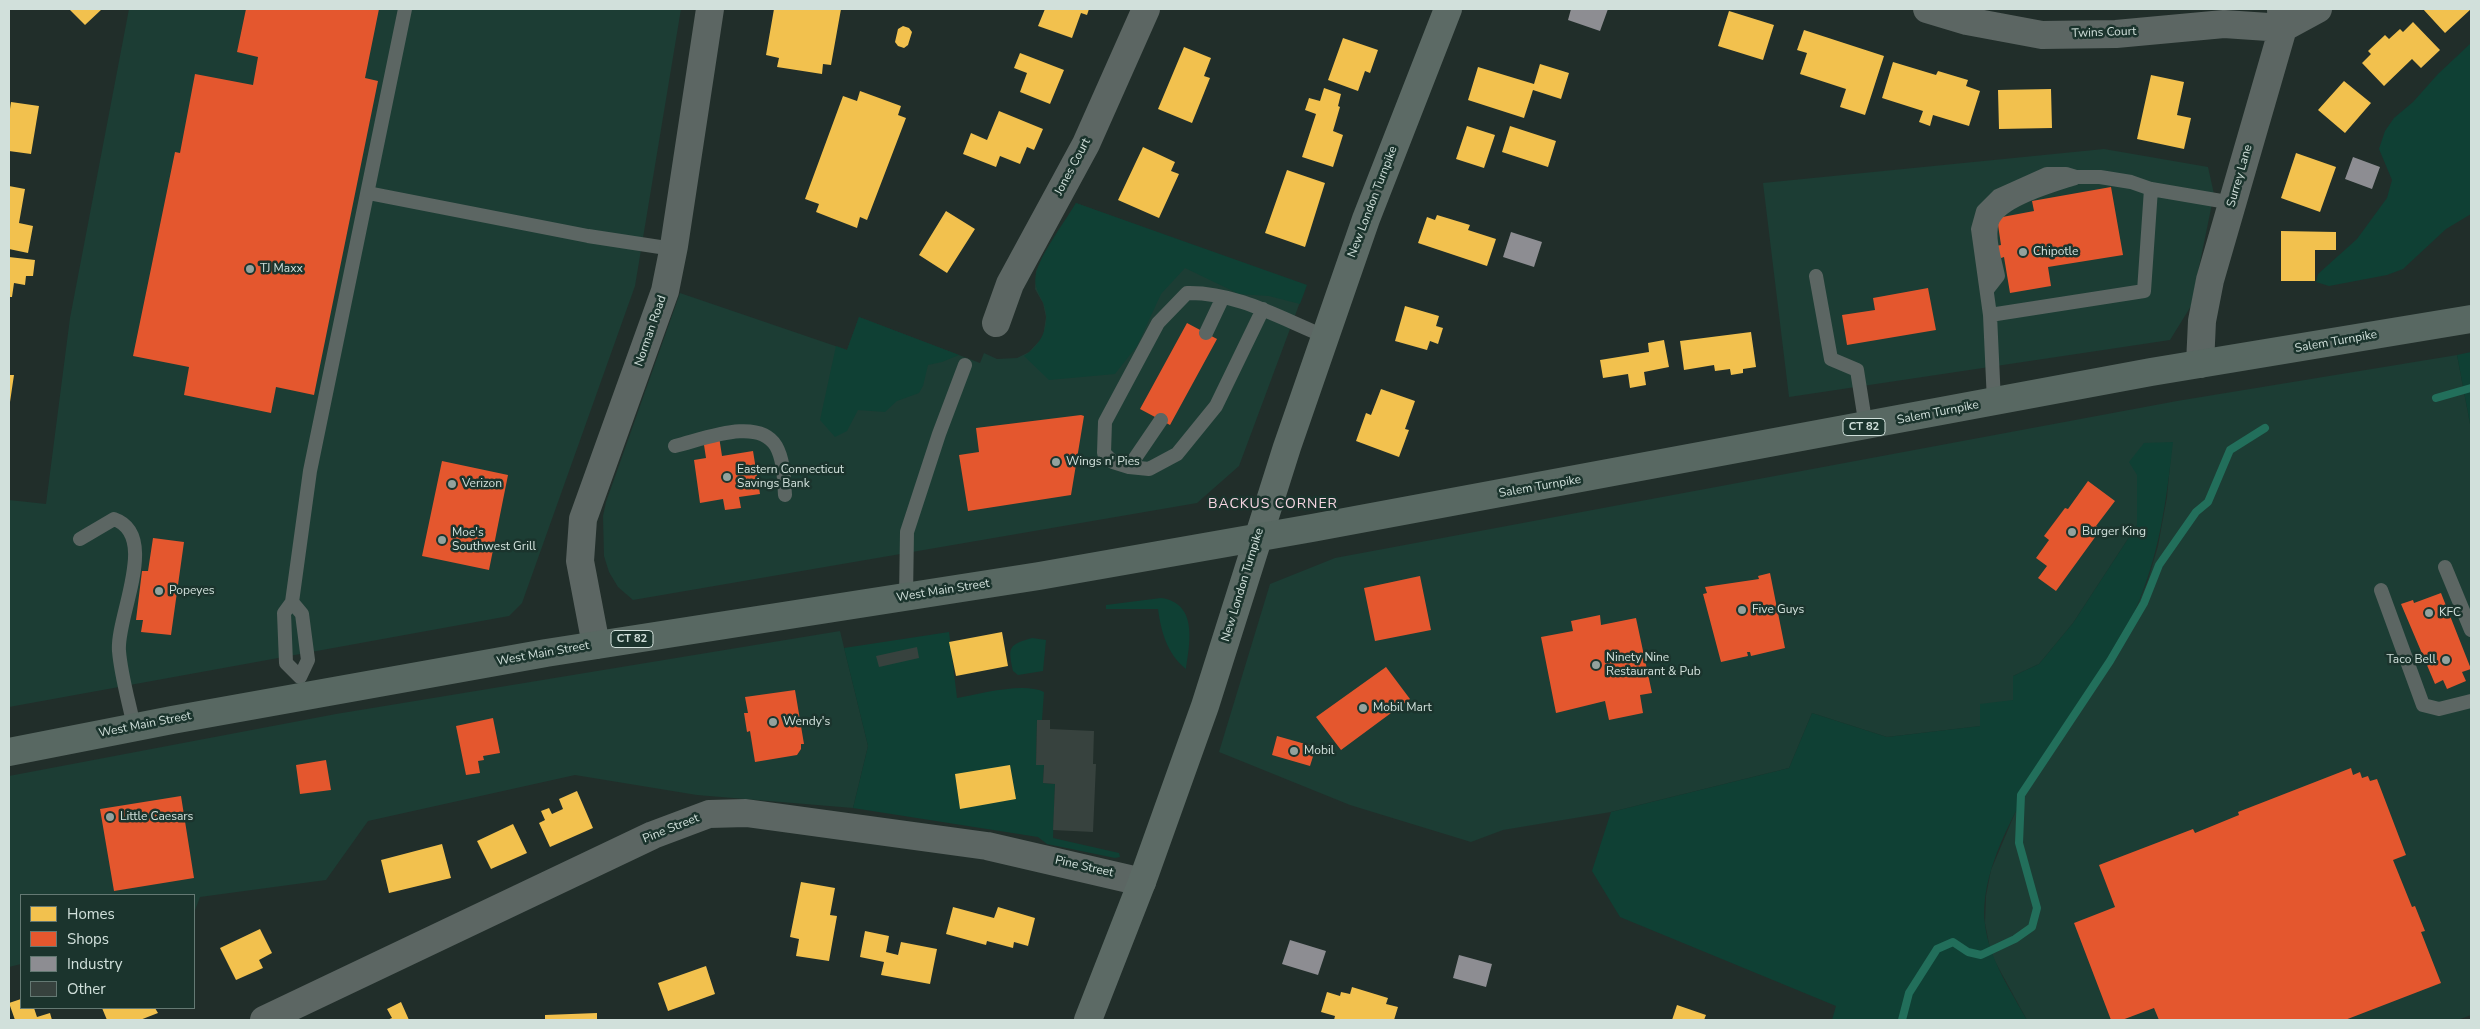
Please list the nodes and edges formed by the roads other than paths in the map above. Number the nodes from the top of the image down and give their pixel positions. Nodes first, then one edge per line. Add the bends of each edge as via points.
1 (406, 9) edge
2 (710, 9) edge
3 (1146, 9) edge
4 (1448, 9) edge
5 (1927, 9) edge
6 (2318, 9) edge
7 (2282, 18) edge
8 (2151, 189) junction
9 (368, 193) junction
10 (2232, 203) junction
11 (674, 249) junction
12 (1816, 276) dead end
13 (1223, 297) junction
14 (1263, 309) junction
15 (1990, 315) junction
16 (2471, 319) edge
17 (996, 323) dead end
18 (1206, 333) dead end
19 (1324, 336) junction
20 (965, 364) dead end
21 (2200, 364) junction
22 (1994, 402) junction
23 (1161, 420) dead end
24 (1866, 427) junction
25 (675, 446) dead end
26 (1130, 467) junction
27 (785, 495) dead end
28 (1257, 538) junction
29 (80, 539) dead end
30 (2445, 567) dead end
31 (2381, 590) dead end
32 (906, 597) junction
33 (292, 602) dead end
34 (2471, 630) edge
35 (596, 645) junction
36 (2471, 701) edge
37 (134, 727) junction
38 (9, 752) edge
39 (1142, 882) junction
40 (1094, 1018) edge
41 (264, 1020) edge

1 - 9 lane
2 - 11 street, Norman Road
3 - 17 street, Jones Court via 1086,144 1010,284
4 - 19 main road, New London Turnpike
5 - 7 street, Twins Court via 1967,21 2042,34 2116,34
6 - 7 street
7 - 10 street, Surrey Lane
8 - 10 lane
8 - 15 lane via 2144,290
8 - 15 lane via 2115,180 2076,178 2009,204 1996,214 1991,224 1998,276 1987,290
9 - 11 lane via 588,236
9 - 33 lane via 310,471
10 - 21 street, Surrey Lane via 2210,280 2202,322
11 - 35 street, Norman Road via 655,321 583,519 580,561
12 - 24 lane via 1831,359 1857,370
13 - 14 lane
13 - 18 lane
13 - 26 lane via 1187,293 1158,323 1105,422 1104,453 1112,462
14 - 19 lane
14 - 26 lane via 1216,406 1176,454 1149,469
15 - 22 lane
16 - 21 main road, Salem Turnpike / CT 82
19 - 28 main road, New London Turnpike
20 - 32 lane via 908,532
21 - 22 main road, Salem Turnpike / CT 82
22 - 24 main road, Salem Turnpike / CT 82
23 - 26 lane
24 - 28 main road, Salem Turnpike / CT 82
25 - 27 lane via 744,430 768,437 776,446 782,462
28 - 32 main road, West Main Street / CT 82
28 - 39 main road, New London Turnpike via 1229,634
29 - 37 lane via 114,519 131,530 135,541 134,565 119,649
30 - 34 lane
31 - 36 lane via 2423,705 2440,709
32 - 35 main road, West Main Street / CT 82
35 - 37 main road, West Main Street / CT 82
37 - 38 main road, West Main Street / CT 82
39 - 40 main road, New London Turnpike
39 - 41 street, Pine Street via 987,846 746,813 709,814 654,835

